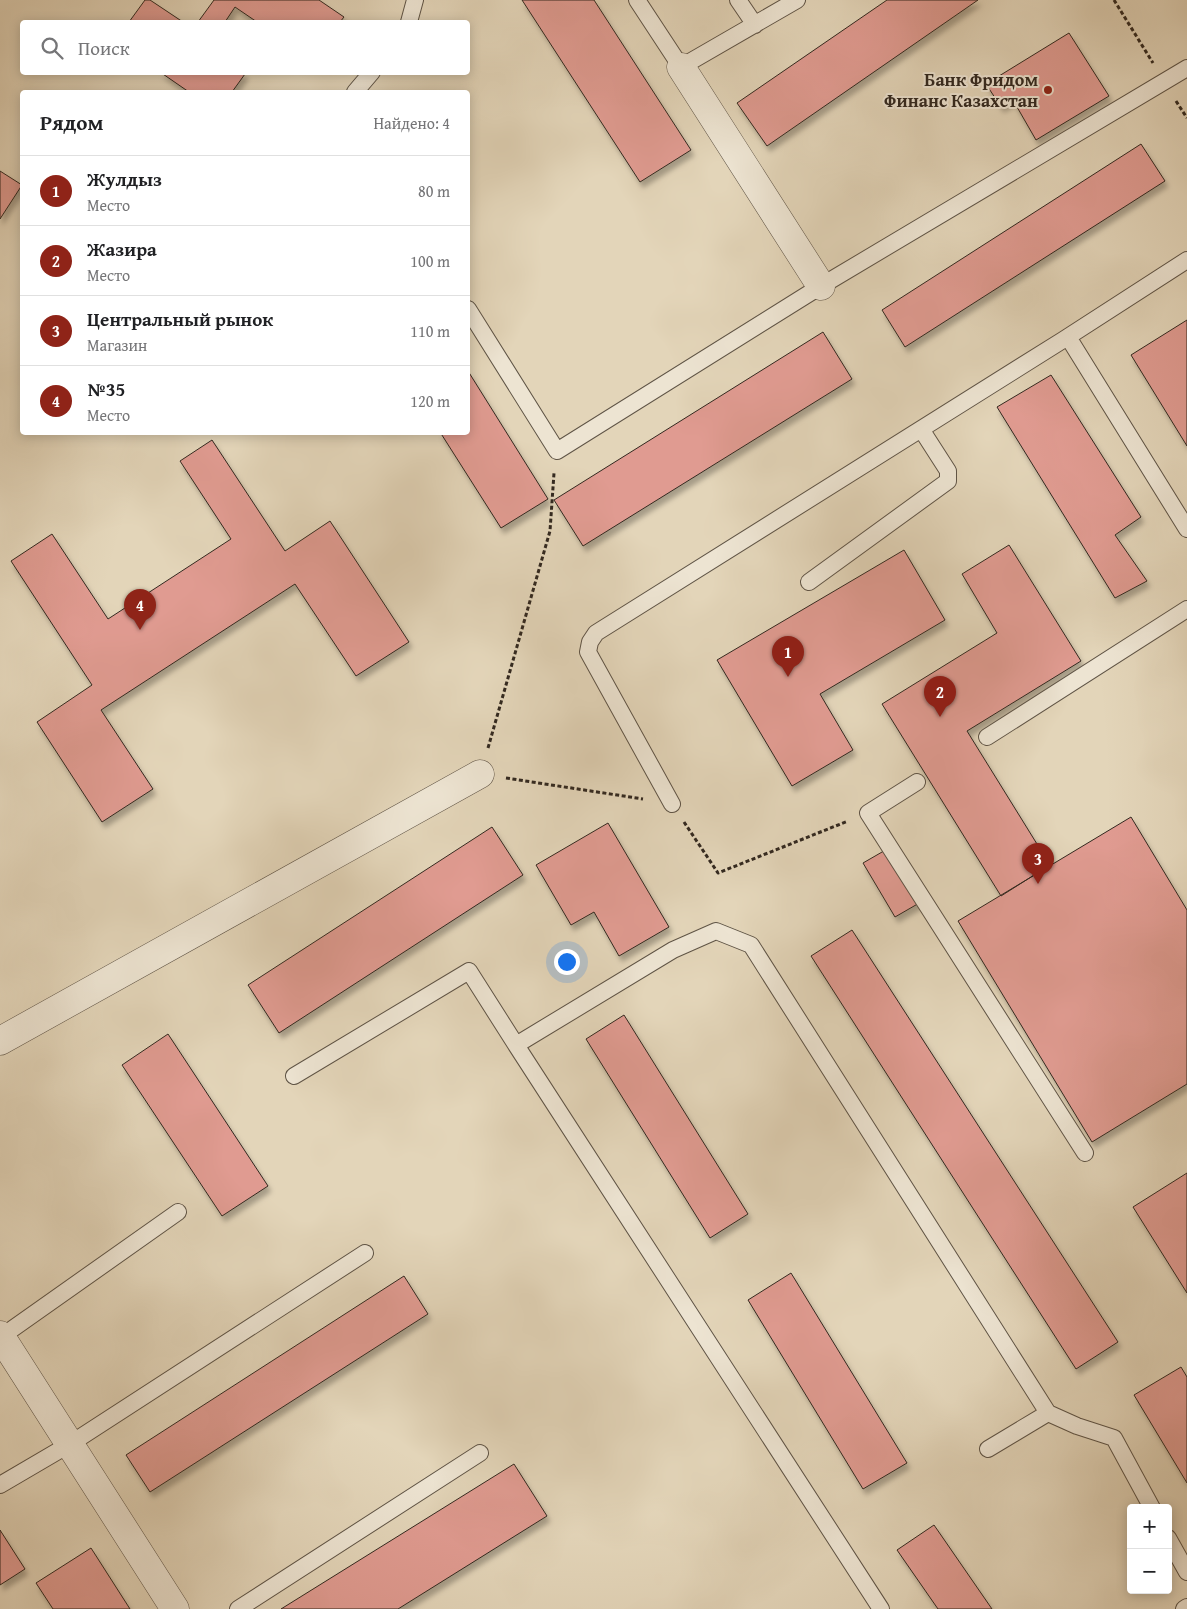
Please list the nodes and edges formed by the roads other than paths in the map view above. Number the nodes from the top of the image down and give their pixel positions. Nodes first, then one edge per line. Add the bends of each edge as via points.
1 (415, 0) edge
2 (637, 0) edge
3 (738, 0) edge
4 (797, 0) edge
5 (410, 20) edge
6 (755, 25) junction
7 (681, 67) junction
8 (1187, 68) edge
9 (369, 75) edge
10 (357, 90) edge
11 (1187, 260) edge
12 (821, 286) junction
13 (470, 312) edge
14 (1068, 336) junction
15 (921, 429) junction
16 (1187, 529) edge
17 (809, 582) dead end
18 (1186, 612) edge
19 (987, 737) dead end
20 (480, 774) road end
21 (917, 782) dead end
22 (672, 804) dead end
23 (0, 1041) edge
24 (516, 1045) junction
25 (294, 1076) dead end
26 (1085, 1153) dead end
27 (178, 1212) dead end
28 (365, 1253) dead end
29 (1, 1336) edge
30 (1048, 1413) junction
31 (70, 1444) junction
32 (988, 1450) dead end
33 (480, 1453) dead end
34 (0, 1485) edge
35 (1150, 1504) edge
36 (1172, 1545) edge
37 (1187, 1572) edge
38 (176, 1609) edge
39 (238, 1609) edge
40 (881, 1609) edge

1 - 5 lane
2 - 7 lane
3 - 6 lane
4 - 6 lane
6 - 7 lane
7 - 12 street
8 - 12 lane
9 - 10 lane
11 - 14 lane
12 - 13 lane via 557,451
14 - 15 lane
14 - 16 lane
15 - 17 lane via 948,471 948,481
15 - 22 lane via 596,634 590,642 588,652
18 - 19 lane
20 - 23 street
21 - 26 lane via 868,814
24 - 25 lane via 469,971
24 - 30 lane via 673,950 716,931 751,945
24 - 40 lane
27 - 29 lane
28 - 31 lane
29 - 31 street
30 - 32 lane
30 - 35 lane via 1114,1438
31 - 34 lane
31 - 38 street
33 - 39 lane
36 - 37 lane

